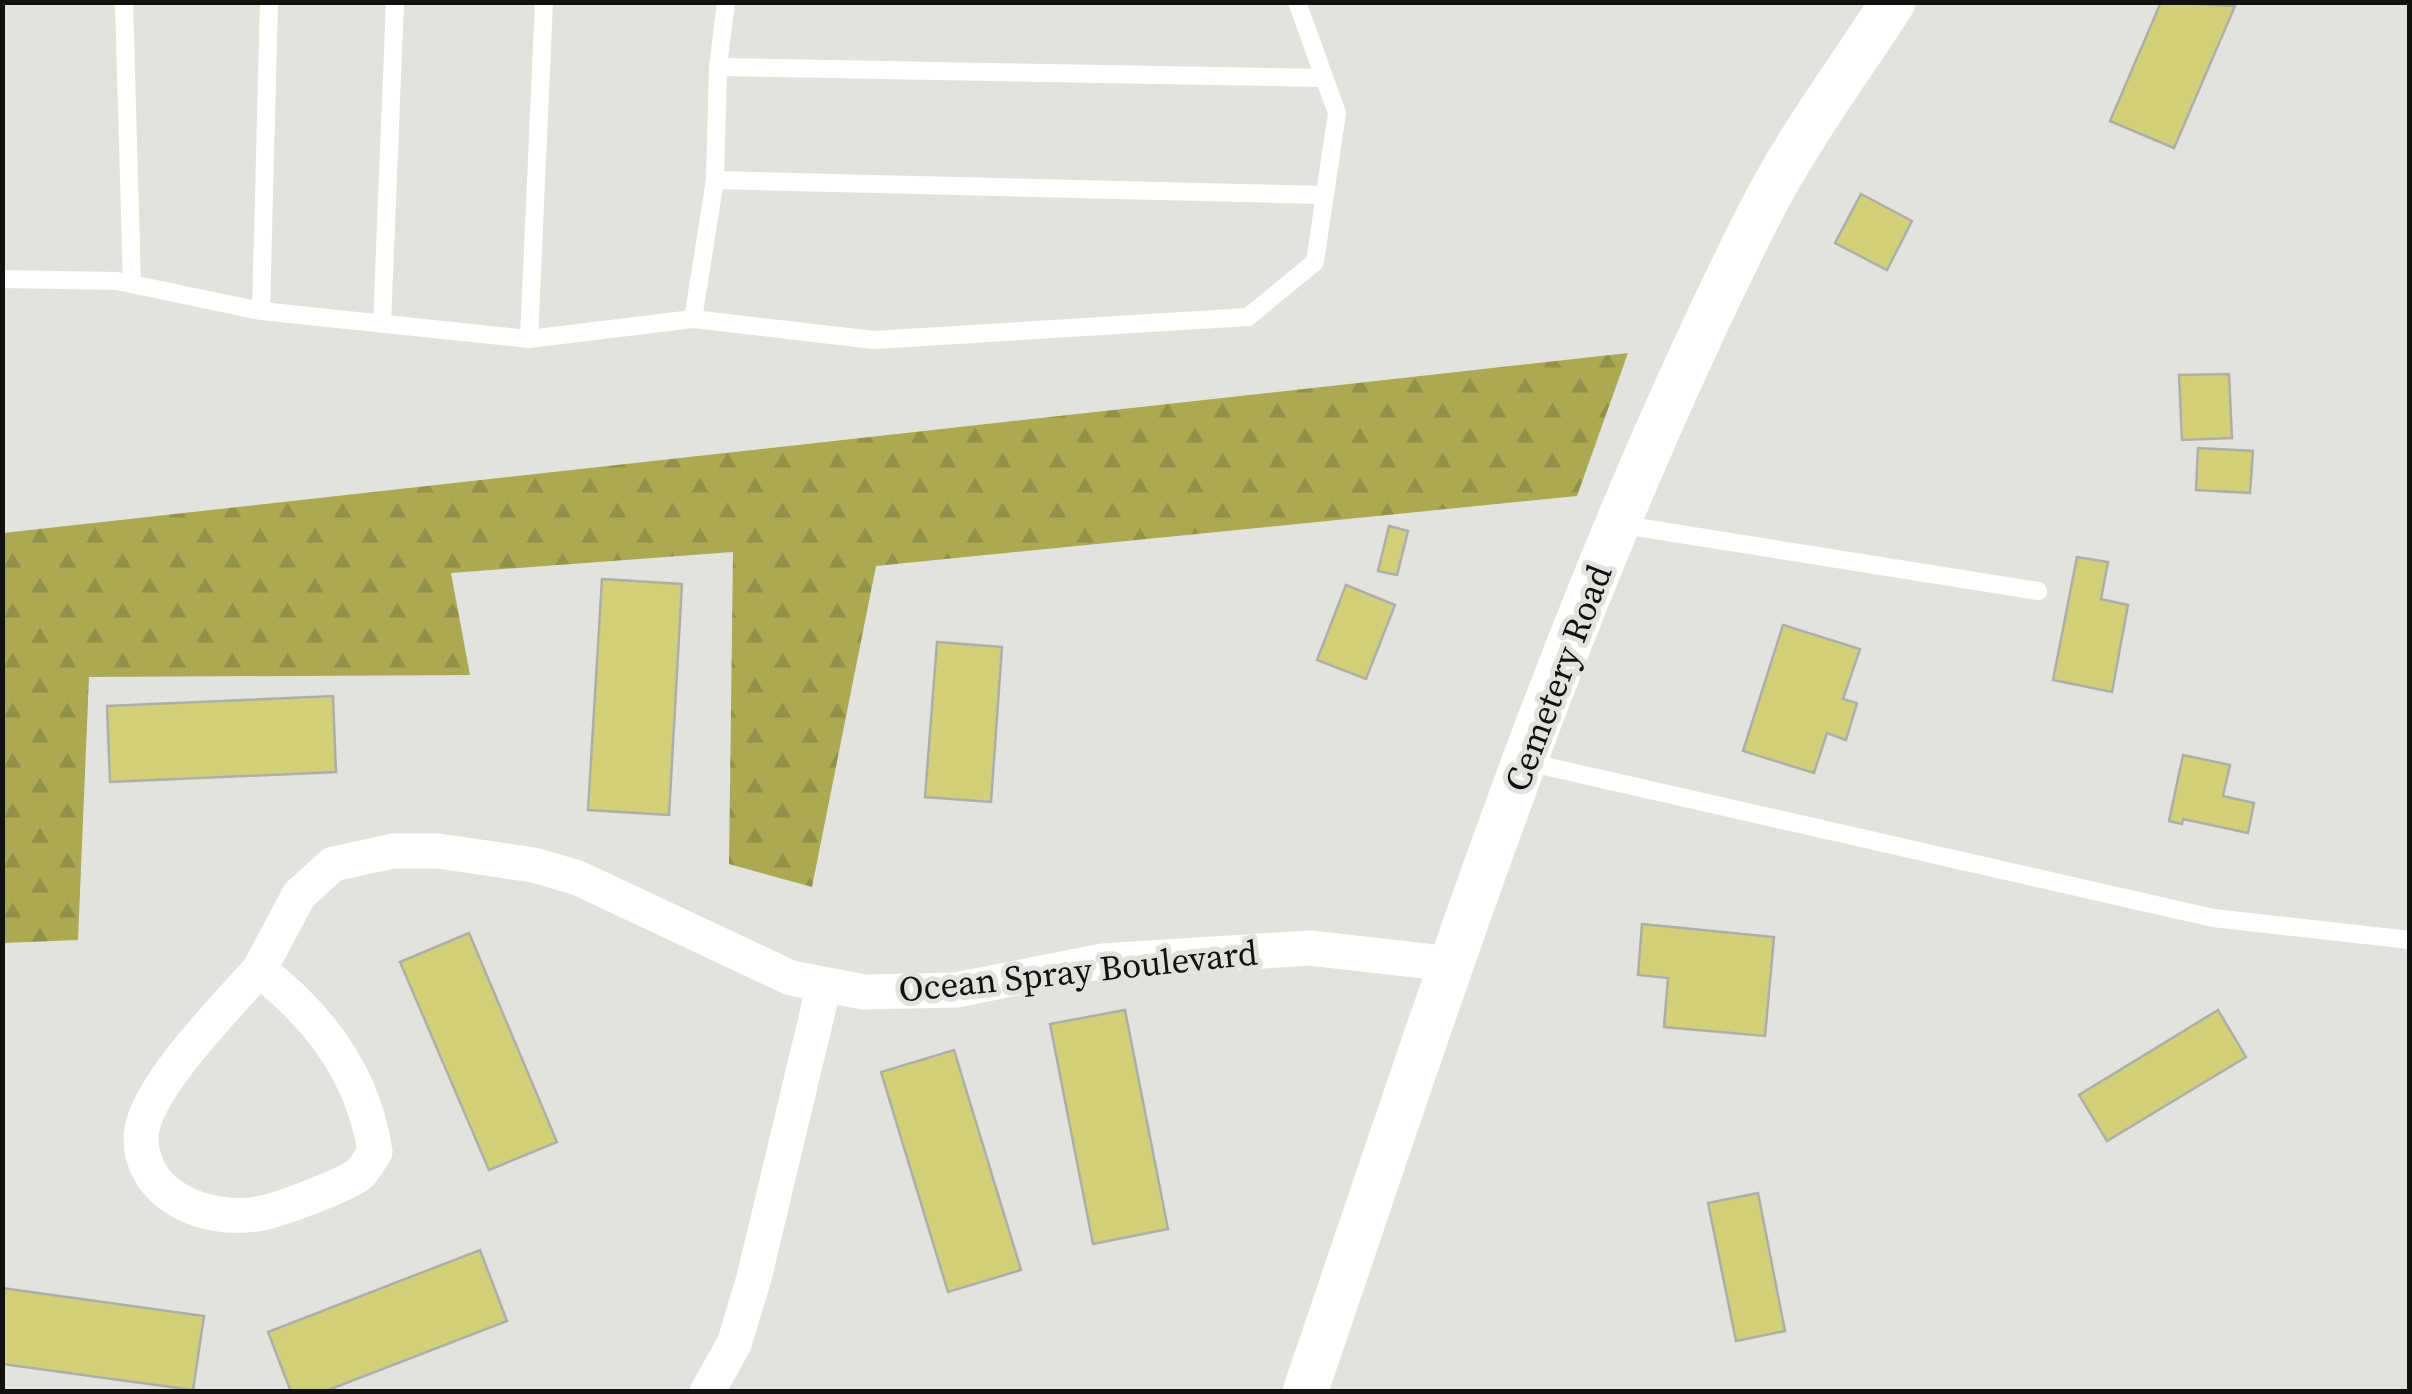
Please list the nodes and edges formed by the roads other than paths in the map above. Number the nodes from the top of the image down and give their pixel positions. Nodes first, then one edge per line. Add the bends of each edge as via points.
1 (124, 2) edge
2 (269, 2) edge
3 (395, 2) edge
4 (544, 2) edge
5 (726, 2) edge
6 (1297, 2) edge
7 (1893, 2) edge
8 (718, 67) junction
9 (1324, 78) junction
10 (715, 180) junction
11 (1322, 195) junction
12 (2, 279) edge
13 (132, 284) junction
14 (261, 311) junction
15 (693, 318) junction
16 (382, 324) junction
17 (529, 339) junction
18 (1616, 524) junction
19 (2038, 591) dead end
20 (1527, 762) junction
21 (2410, 940) edge
22 (1451, 964) junction
23 (259, 970) junction
24 (824, 986) junction
25 (708, 1392) edge
26 (1305, 1392) edge

1 - 13 lane
2 - 14 lane
3 - 16 lane
4 - 17 lane
5 - 8 lane
6 - 9 lane
7 - 18 street, Cemetery Road via 1760,212
8 - 9 lane
8 - 10 lane
9 - 11 lane via 1337,113
10 - 11 lane
10 - 15 lane
11 - 15 lane via 1315,262 1248,316 874,340
12 - 13 lane
13 - 14 lane
14 - 16 lane
15 - 17 lane
16 - 17 lane
18 - 19 lane
18 - 20 street, Cemetery Road
20 - 21 lane via 2213,918
20 - 22 street, Cemetery Road
22 - 24 street, Ocean Spray Boulevard via 1310,948 1103,961 956,990
22 - 26 street, Cemetery Road
23 - 23 street, Ocean Spray Boulevard via 177,1065 141,1134 149,1177 204,1212 258,1214 359,1175 375,1152 370,1114 325,1030
23 - 24 street, Ocean Spray Boulevard via 299,895 333,864 394,850 534,866 578,878 791,978
24 - 25 street via 754,1278 734,1344

